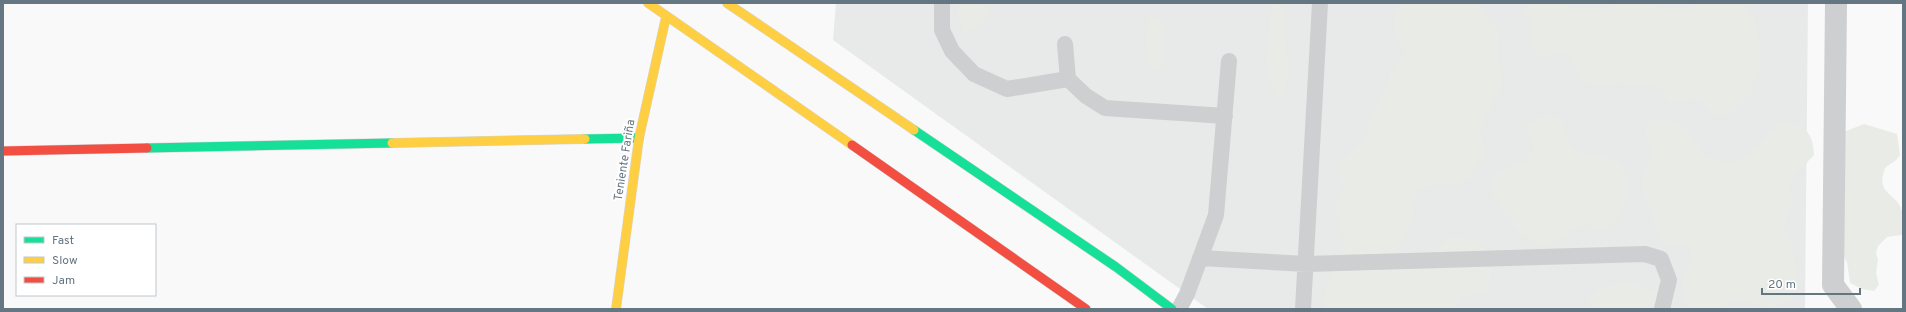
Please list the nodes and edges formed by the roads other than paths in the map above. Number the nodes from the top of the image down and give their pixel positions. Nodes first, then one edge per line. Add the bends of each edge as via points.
1 (648, 3) edge
2 (728, 3) edge
3 (942, 3) edge
4 (1320, 3) edge
5 (1836, 3) edge
6 (668, 13) junction
7 (1065, 44) dead end
8 (1229, 61) dead end
9 (1068, 79) junction
10 (1225, 116) junction
11 (639, 138) junction
12 (3, 151) edge
13 (1200, 258) junction
14 (1306, 264) junction
15 (616, 309) edge
16 (1086, 309) edge
17 (1172, 309) edge
18 (1179, 309) edge
19 (1303, 309) edge
20 (1662, 309) edge
21 (1851, 309) edge

1 - 6 main road
2 - 17 main road via 1116,267
3 - 9 lane via 942,30 952,51 974,74 1007,89
4 - 14 lane
5 - 21 street via 1833,285
6 - 11 main road, Teniente Fariña
6 - 16 main road
7 - 9 lane
8 - 10 lane
9 - 10 lane via 1086,96 1105,108
10 - 13 lane via 1216,215
11 - 12 main road
11 - 15 main road, Teniente Fariña
13 - 14 lane
13 - 18 lane
14 - 19 lane
14 - 20 lane via 1646,254 1661,260 1669,280

